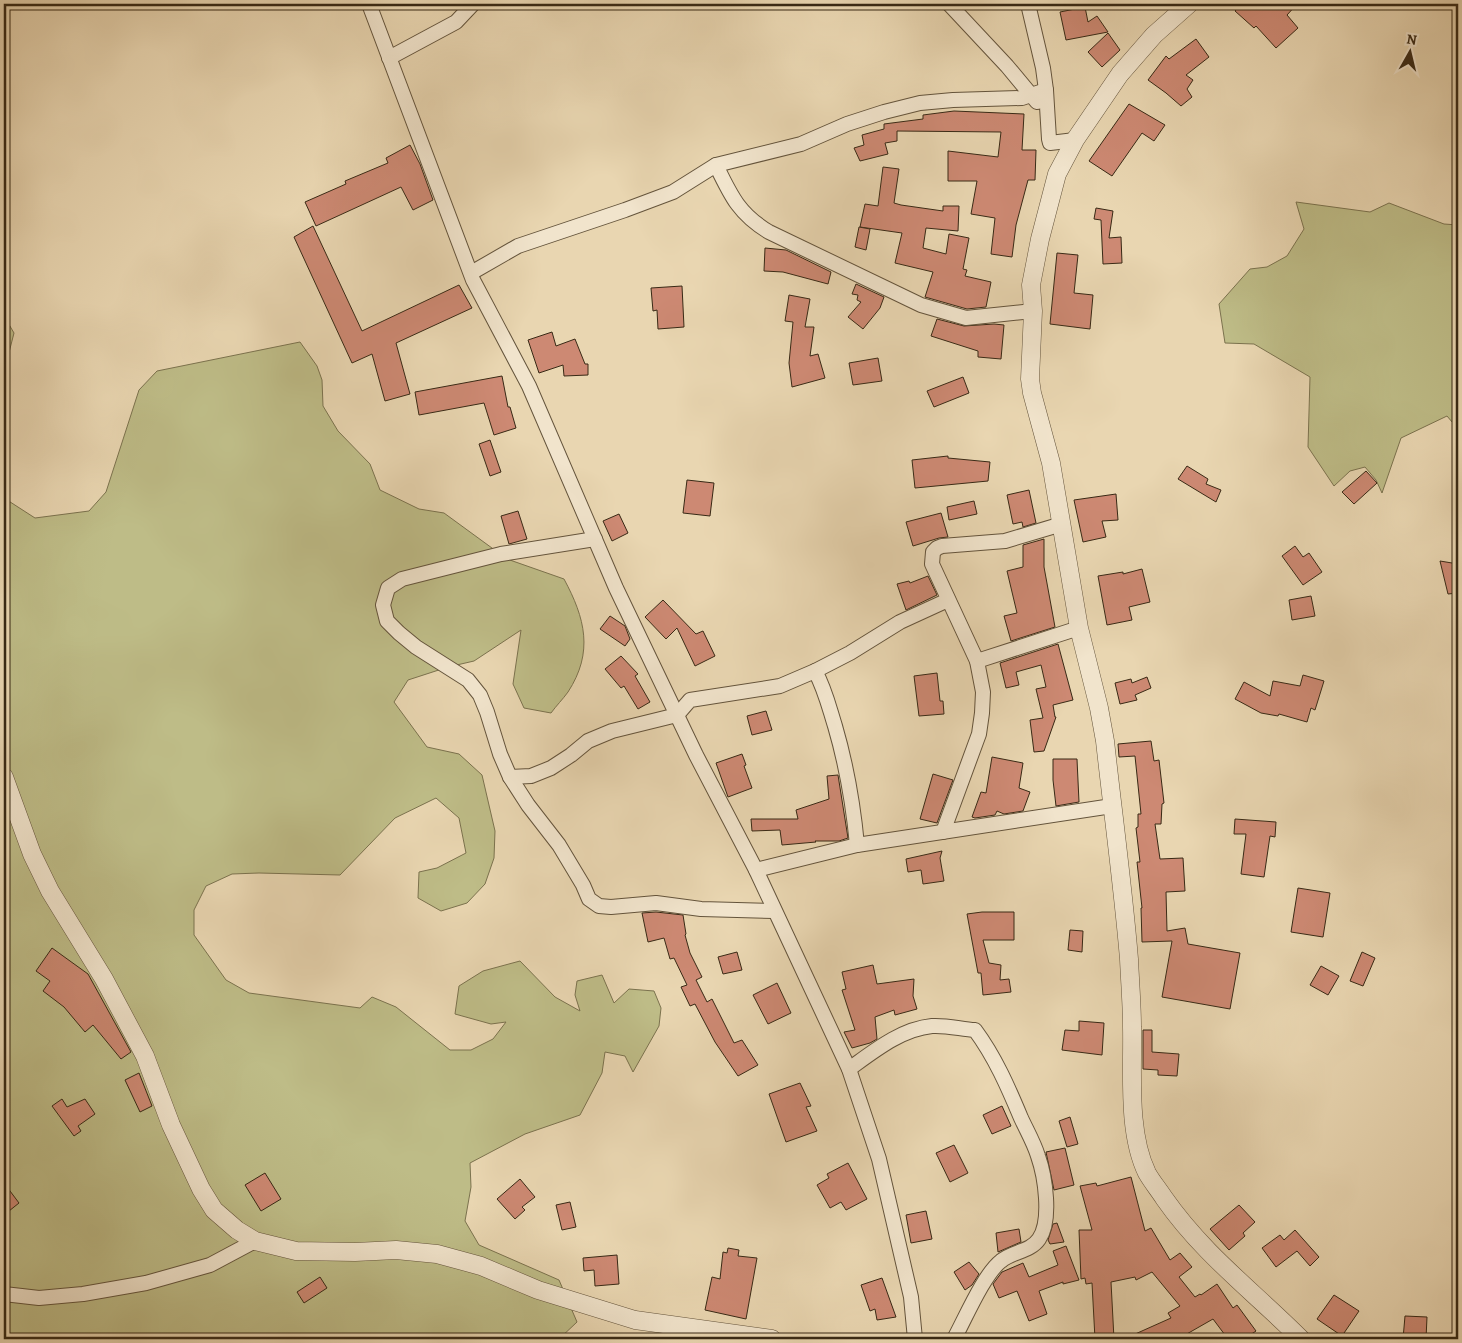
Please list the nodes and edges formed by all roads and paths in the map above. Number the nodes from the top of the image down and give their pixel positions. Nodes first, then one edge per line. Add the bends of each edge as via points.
1 (369, 4) edge
2 (473, 4) edge
3 (949, 4) edge
4 (1028, 4) edge
5 (1189, 4) edge
6 (389, 58) junction
7 (1046, 90) junction
8 (1032, 96) junction
9 (1047, 113) junction
10 (1075, 140) junction
11 (716, 165) junction
12 (471, 273) junction
13 (1033, 311) junction
14 (1062, 524) junction
15 (595, 539) junction
16 (948, 600) junction
17 (1079, 628) junction
18 (977, 661) junction
19 (815, 671) junction
20 (677, 715) junction
21 (4, 777) edge
22 (510, 777) junction
23 (1112, 806) junction
24 (942, 832) junction
25 (857, 844) junction
26 (756, 870) junction
27 (774, 911) junction
28 (849, 1069) junction
29 (255, 1241) junction
30 (4, 1294) edge
31 (772, 1339) edge
32 (915, 1339) edge
33 (954, 1339) edge
34 (1300, 1339) edge

1 - 6 street
2 - 6 street via 456,22
3 - 8 street
4 - 7 street
5 - 10 street via 1154,35 1120,74
6 - 12 street
7 - 8 street
7 - 9 street
8 - 9 street
8 - 11 street via 920,103 848,124 801,144
9 - 10 street via 1050,143
10 - 13 street via 1057,174 1040,239 1031,284
11 - 12 street via 673,192 518,246
11 - 13 street via 733,199 755,224 921,306 966,318
12 - 15 street via 529,386
13 - 14 street via 1030,380
14 - 16 street via 1005,541 936,548 932,552 932,564
14 - 17 street
15 - 20 street
15 - 22 street via 501,554 402,578 388,588 383,605 387,621 416,646 468,680 480,695
16 - 18 street
16 - 19 street via 900,622
17 - 18 street
17 - 23 street via 1103,733
18 - 24 street via 984,692 979,734
19 - 20 street via 780,686 690,700
19 - 25 street via 824,688 846,766
20 - 22 street via 612,731 588,741 551,768 531,776
20 - 26 street
21 - 29 street via 32,854 145,1056 171,1125 201,1189 214,1210
22 - 27 street via 559,845 589,899 599,906 656,903 700,909
23 - 24 street
23 - 34 street via 1129,959 1132,1090 1141,1156 1148,1174 1180,1220 1219,1263
24 - 25 street
25 - 26 street
26 - 27 street
27 - 28 street
28 - 32 street via 879,1159 911,1296
28 - 33 street via 886,1042 919,1029 946,1026 975,1030 1003,1076 1038,1157 1046,1216 1041,1236 1036,1244 1001,1261 990,1273
29 - 30 street via 210,1265 146,1283 39,1298
29 - 31 street via 296,1251 396,1250 437,1254 635,1320

